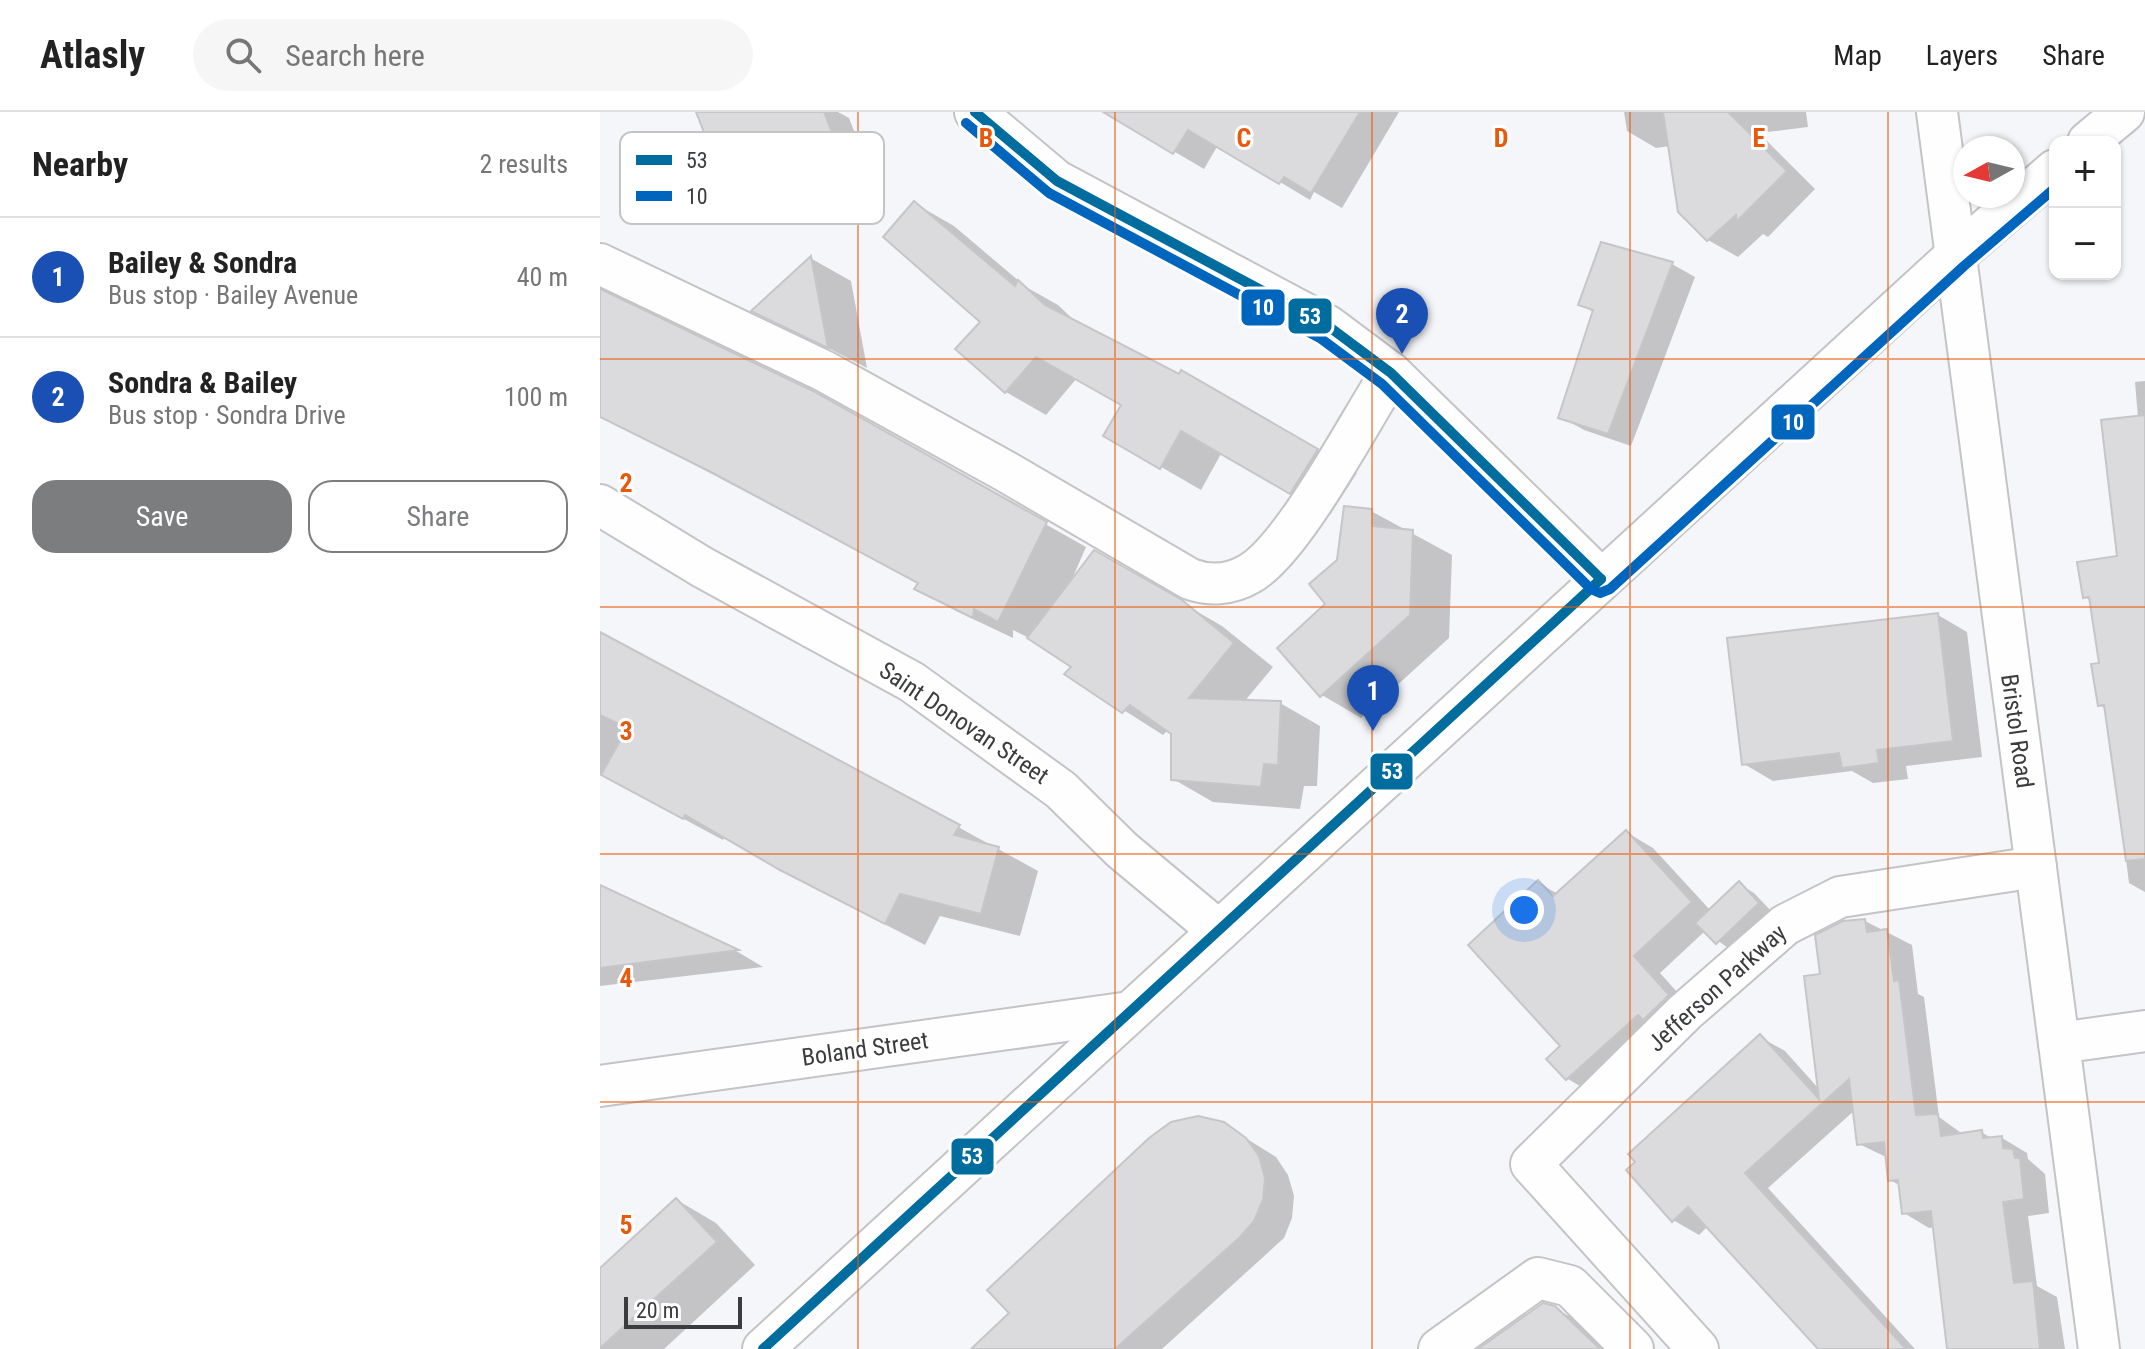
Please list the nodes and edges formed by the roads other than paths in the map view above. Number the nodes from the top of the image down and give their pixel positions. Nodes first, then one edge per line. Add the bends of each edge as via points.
1 (975, 112) edge
2 (1937, 112) edge
3 (2124, 112) edge
4 (2095, 136) edge
5 (2049, 175) edge
6 (1955, 256) junction
7 (600, 264) edge
8 (1391, 373) junction
9 (600, 505) edge
10 (1601, 579) junction
11 (2036, 867) junction
12 (1219, 931) junction
13 (1130, 1012) junction
14 (2145, 1031) edge
15 (2059, 1043) junction
16 (600, 1086) edge
17 (763, 1349) edge
18 (1439, 1349) edge
19 (1633, 1349) edge
20 (1698, 1349) edge
21 (2099, 1349) edge

1 - 8 street via 1057,181 1328,326
2 - 6 street, Bristol Road
3 - 4 street
5 - 6 street
6 - 10 street
6 - 11 street, Bristol Road
7 - 8 street via 824,371 1210,586 1249,575 1285,543
8 - 10 street
9 - 12 street, Saint Donovan Street via 912,682 1061,790 1122,850
10 - 12 street
11 - 15 street, Bristol Road
11 - 20 street, Jefferson Parkway via 1840,897 1785,925 1685,1012 1531,1164
12 - 13 street
13 - 16 street, Boland Street
13 - 17 street
14 - 15 street
15 - 21 street, Bristol Road
18 - 19 street via 1538,1278 1570,1286

